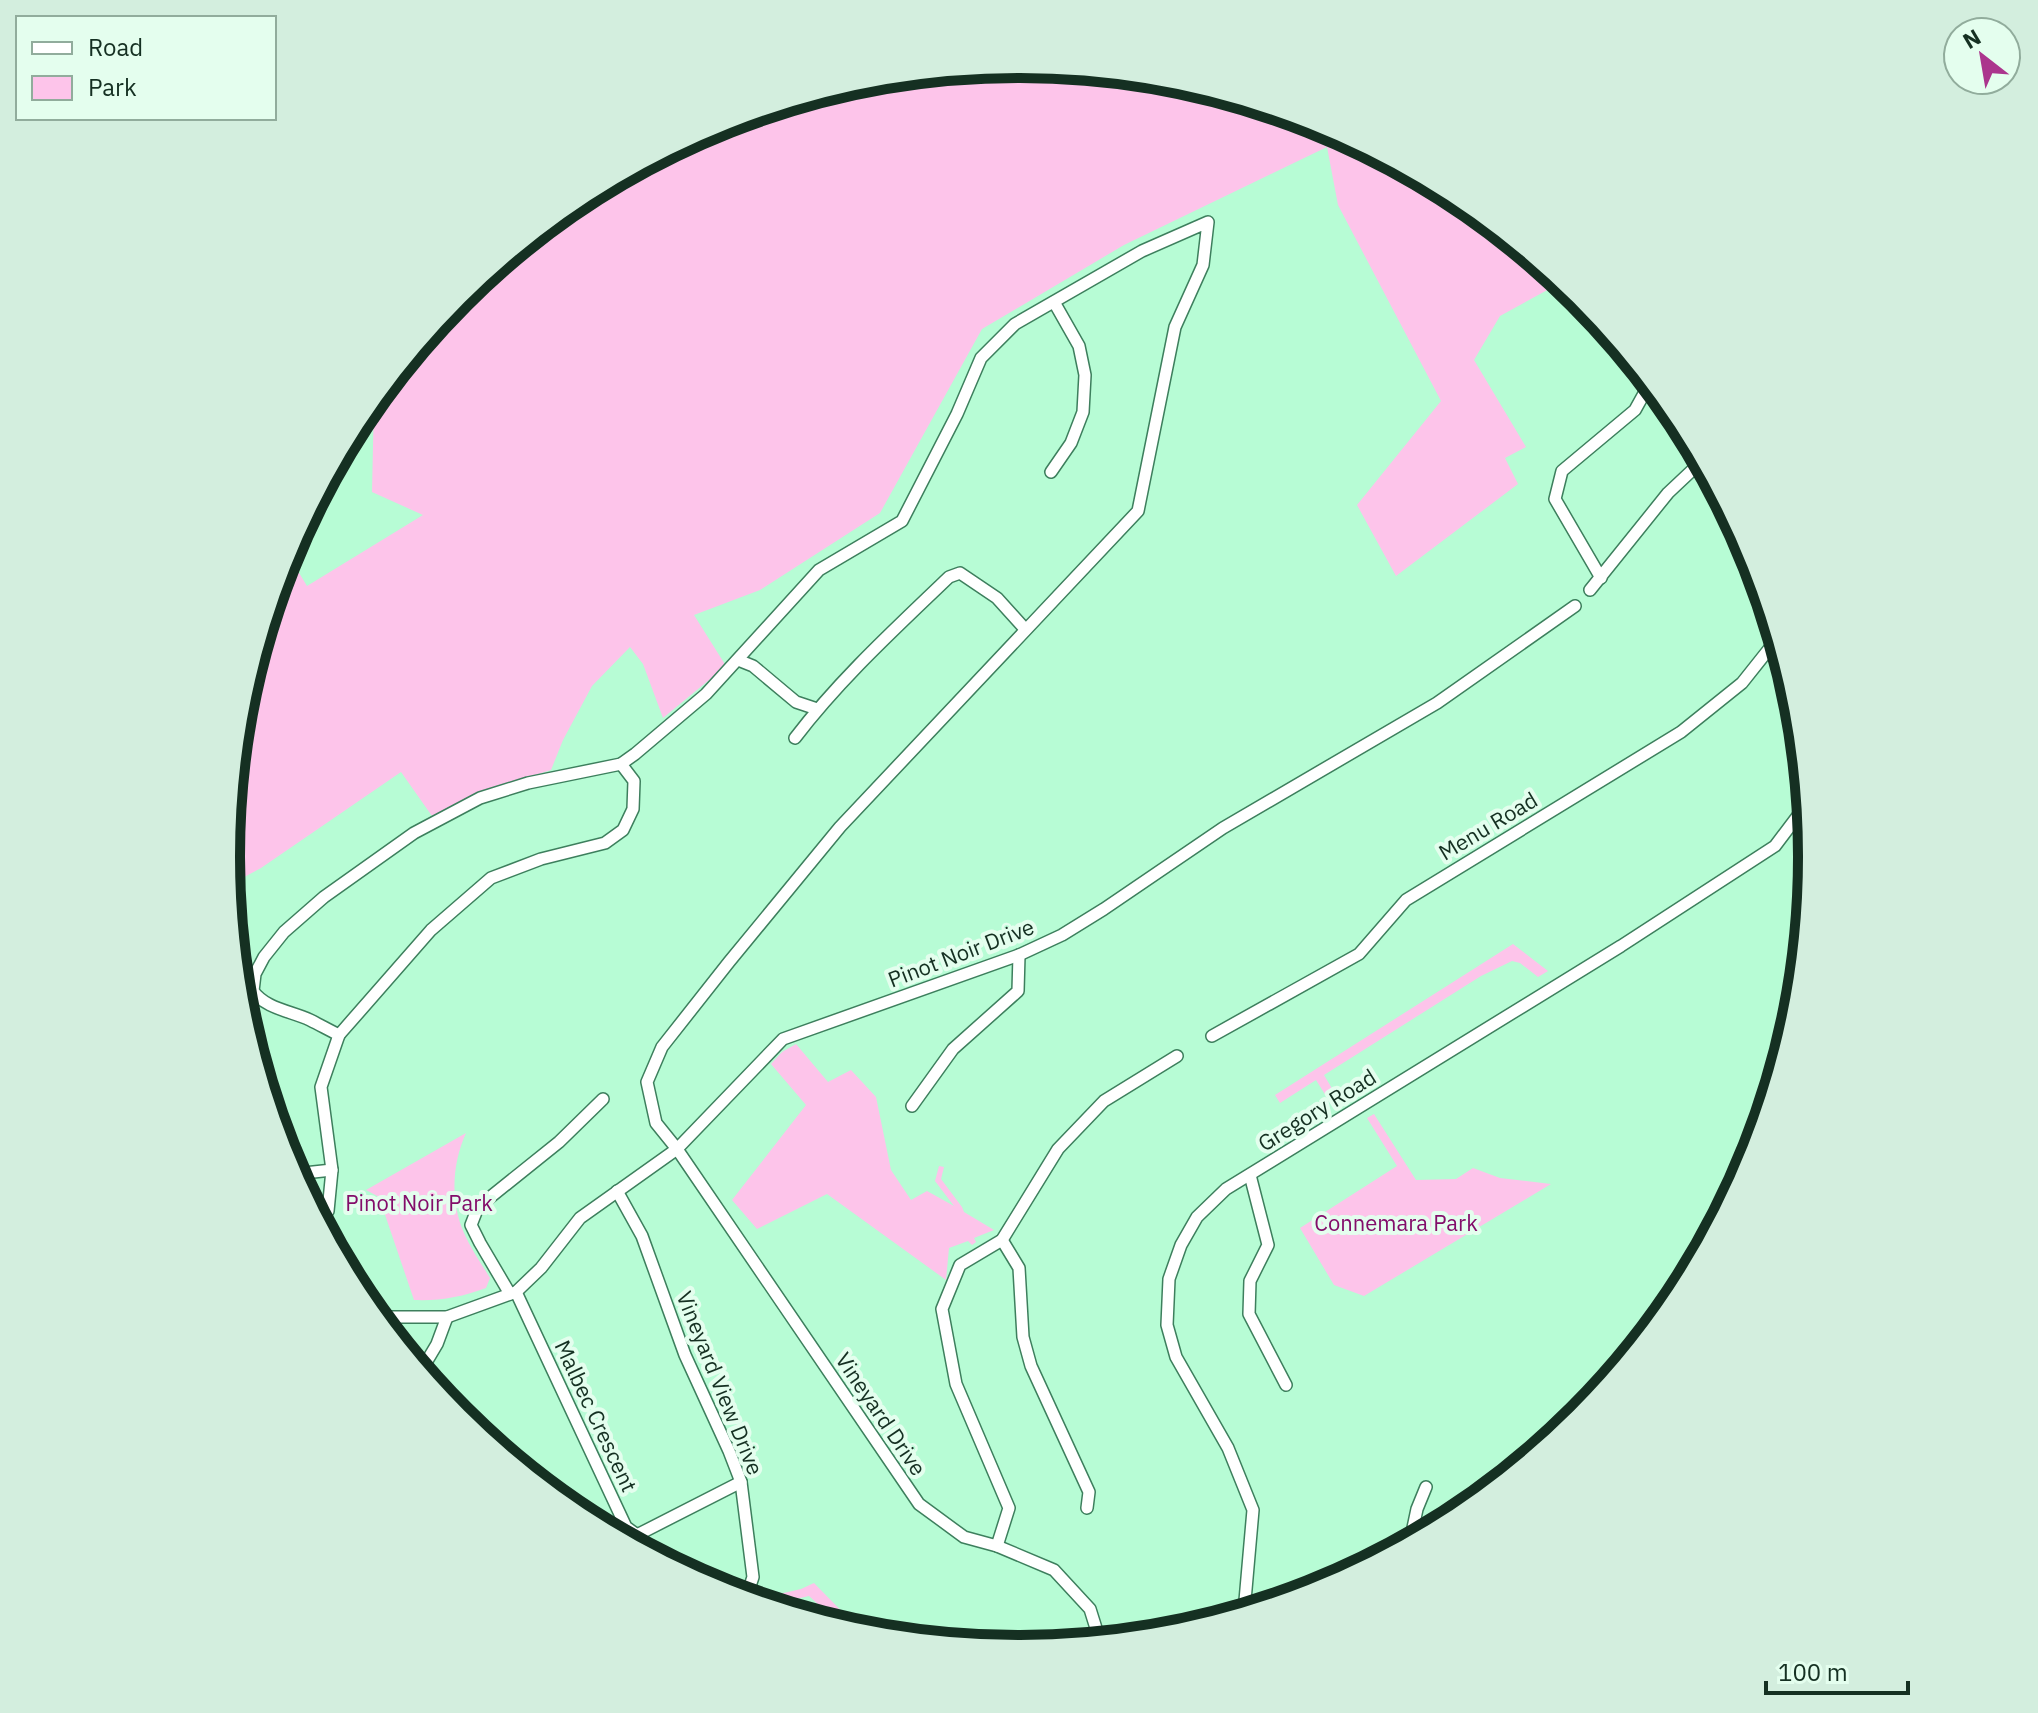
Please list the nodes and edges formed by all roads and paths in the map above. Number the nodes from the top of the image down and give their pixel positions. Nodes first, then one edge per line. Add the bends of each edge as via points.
1 (1054, 302) junction
2 (1644, 393) edge
3 (1694, 469) edge
4 (1051, 472) dead end
5 (1601, 578) junction
6 (1590, 590) dead end
7 (1575, 606) dead end
8 (1025, 629) junction
9 (1769, 649) edge
10 (738, 660) junction
11 (817, 709) junction
12 (795, 738) dead end
13 (621, 764) junction
14 (1796, 818) edge
15 (1019, 955) junction
16 (253, 991) joint
17 (339, 1035) junction
18 (1212, 1036) dead end
19 (1177, 1056) dead end
20 (603, 1099) dead end
21 (912, 1106) dead end
22 (677, 1149) junction
23 (332, 1170) junction
24 (308, 1173) edge
25 (1250, 1175) junction
26 (617, 1191) junction
27 (327, 1212) edge
28 (1002, 1240) junction
29 (513, 1293) junction
30 (392, 1317) edge
31 (447, 1317) junction
32 (427, 1361) edge
33 (1286, 1385) dead end
34 (741, 1482) junction
35 (1426, 1487) dead end
36 (1087, 1508) dead end
37 (1413, 1528) edge
38 (636, 1534) edge
39 (637, 1535) edge
40 (997, 1546) junction
41 (750, 1587) edge
42 (1245, 1601) edge
43 (1097, 1630) edge

1 - 4 street via 1079,346 1085,375 1083,412
1 - 8 street, Vineyard Drive via 1142,251 1208,222 1203,265 1175,327 1138,511
1 - 10 street via 1015,324 981,358 902,521 819,570
2 - 5 street via 1635,410 1562,471 1555,499
3 - 5 street
5 - 6 street
7 - 15 street, Pinot Noir Drive via 1437,703 1223,828 1062,935
8 - 11 street via 997,598 960,573 949,577
8 - 22 street, Vineyard Drive via 840,827 662,1047 647,1082 656,1123
9 - 18 street, Menu Road via 1742,683 1681,732 1406,900 1359,954
10 - 11 street via 796,702
10 - 13 street via 706,694
11 - 12 street
13 - 16 street via 480,798 414,833 284,932 255,974
13 - 17 street via 634,781 633,809 623,830 605,843 491,878 431,930
14 - 25 street, Gregory Road via 1775,846
15 - 21 street via 1018,991 953,1049
15 - 22 street, Pinot Noir Drive via 783,1039
16 - 17 street
17 - 23 street via 321,1087
19 - 28 street via 1104,1101 1058,1149
20 - 29 street via 478,1207 471,1225
22 - 26 street, Pinot Noir Drive
22 - 40 street, Vineyard Drive via 919,1504 964,1537
23 - 24 street
23 - 27 street
25 - 33 street via 1268,1245 1250,1281 1249,1314
25 - 42 street, Gregory Road via 1197,1217 1181,1245 1169,1279 1167,1325 1176,1357 1228,1448 1253,1510
26 - 29 street, Pinot Noir Drive via 580,1218 541,1268
26 - 34 street, Vineyard View Drive via 642,1236 685,1355
28 - 36 street via 1019,1268 1023,1337 1031,1366 1089,1492
28 - 40 street via 960,1265 942,1309 956,1384 1009,1508
29 - 31 street, Pinot Noir Drive
29 - 38 street, Malbec Crescent via 626,1527
30 - 31 street, Pinot Noir Drive
31 - 32 street
34 - 39 street, Malbec Crescent
34 - 41 street, Vineyard View Drive via 753,1577
35 - 37 street
40 - 43 street, Vineyard Drive via 1054,1570 1090,1609

